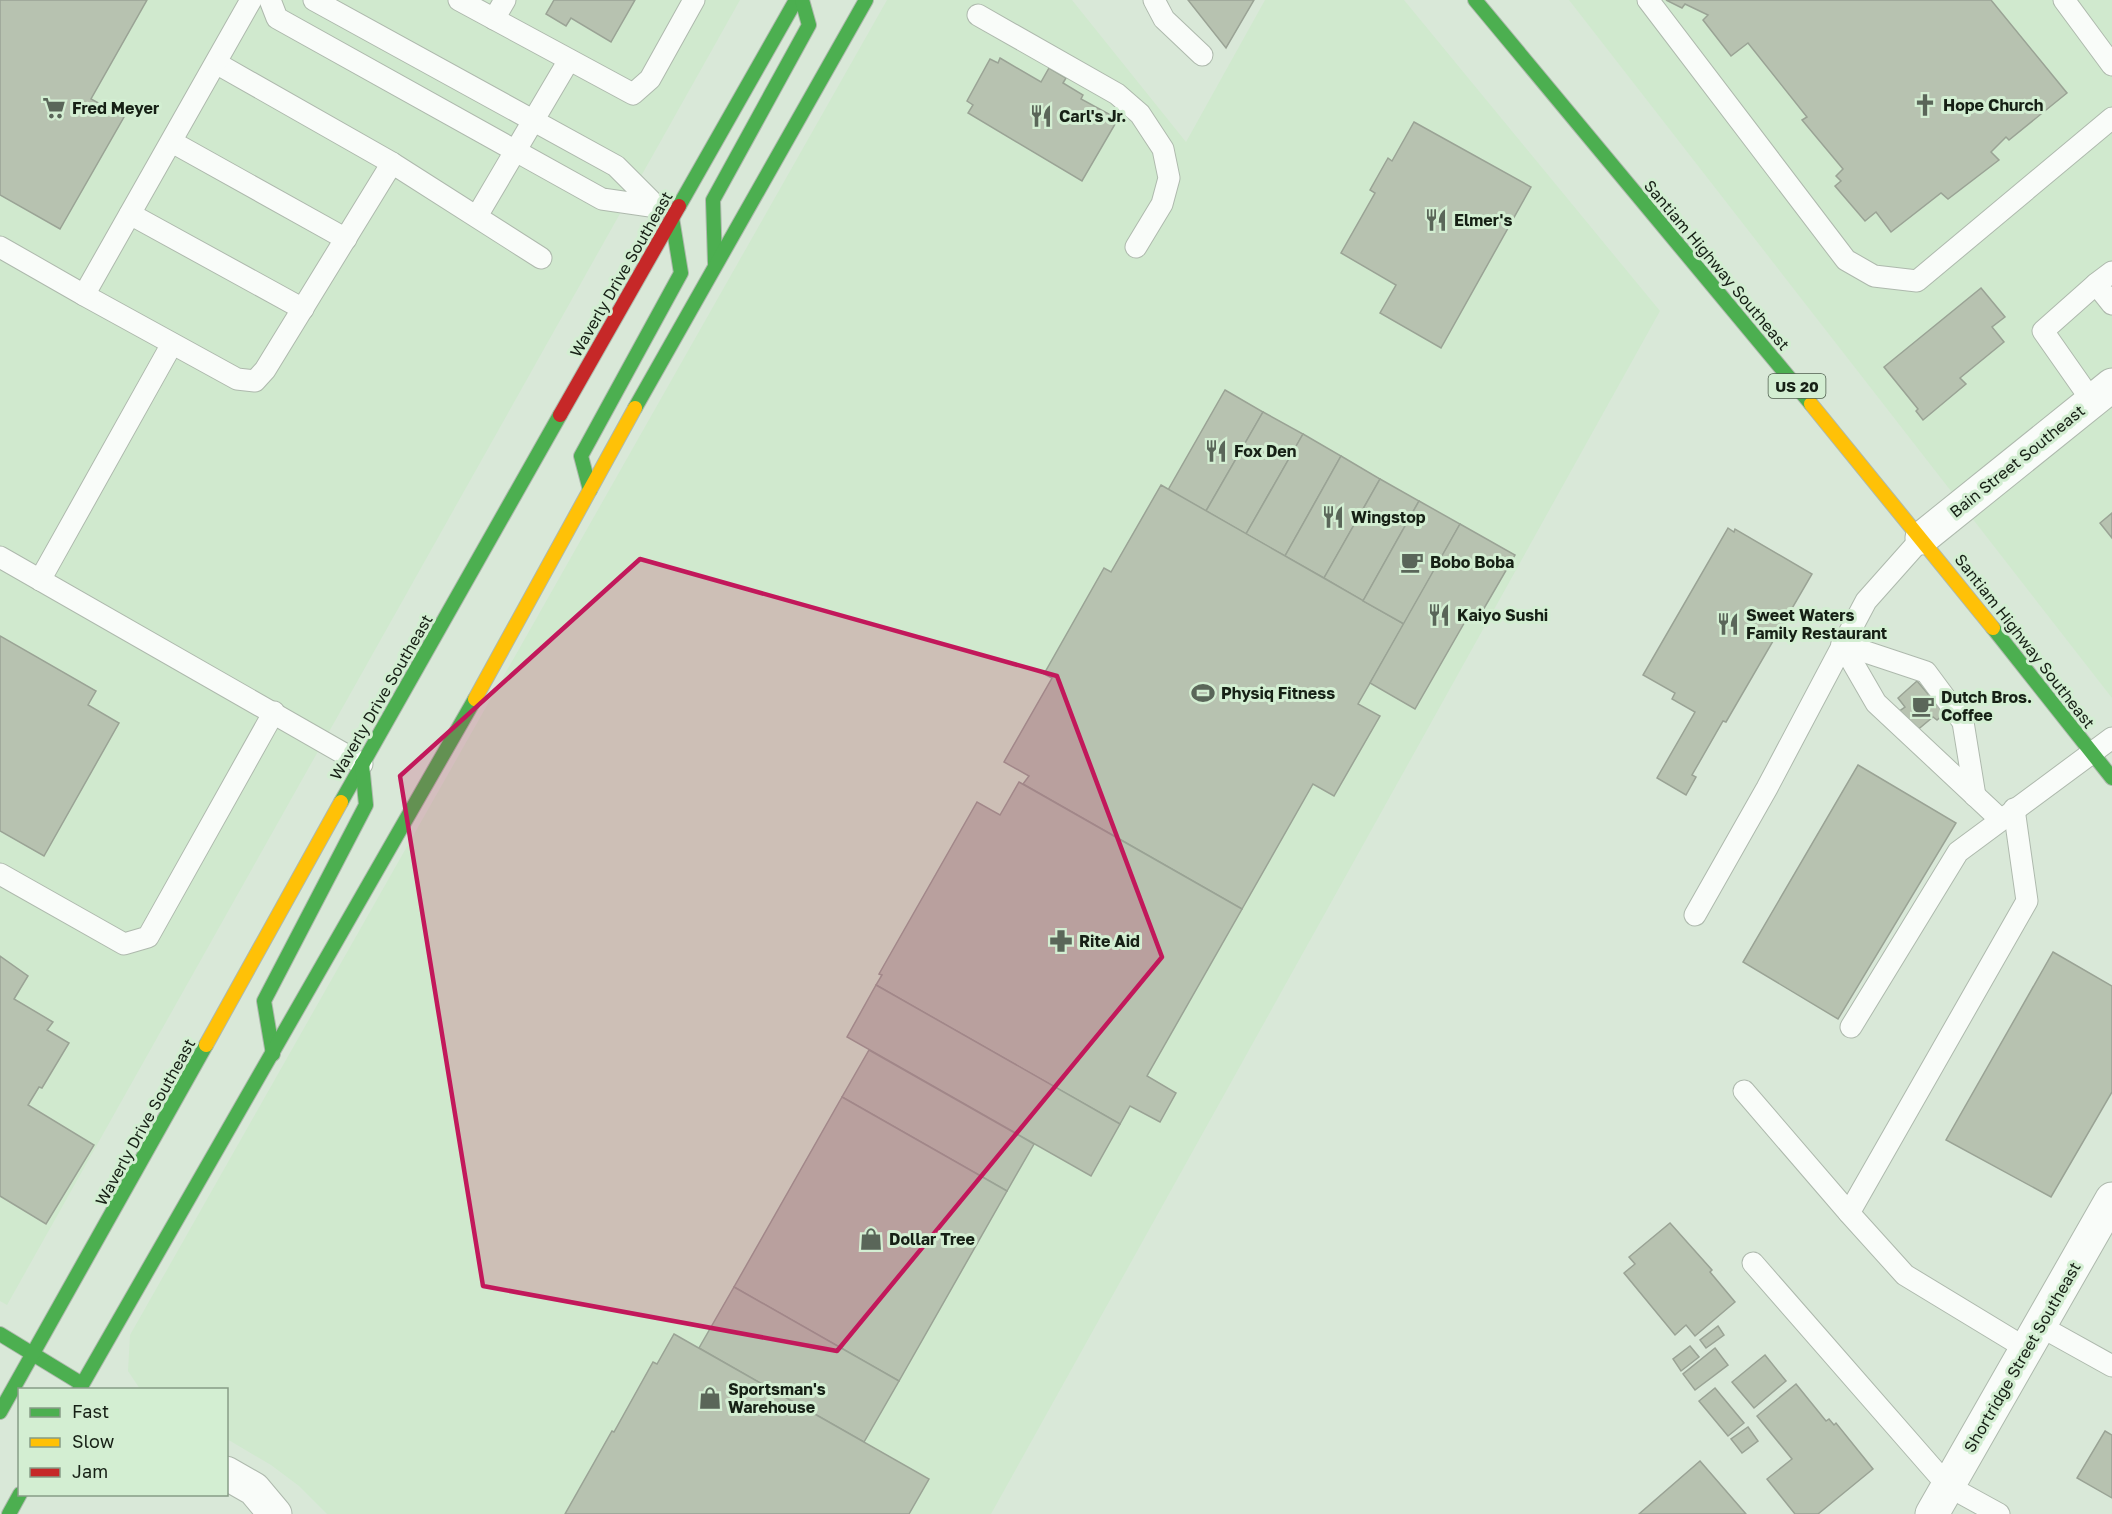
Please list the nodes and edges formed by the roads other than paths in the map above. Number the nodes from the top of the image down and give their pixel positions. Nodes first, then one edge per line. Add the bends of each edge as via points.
1 (251, 0) edge
2 (270, 0) edge
3 (314, 0) edge
4 (459, 0) edge
5 (505, 0) edge
6 (694, 0) edge
7 (796, 0) edge
8 (802, 0) edge
9 (866, 0) edge
10 (1154, 0) edge
11 (1475, 0) edge
12 (1648, 0) edge
13 (2064, 0) edge
14 (978, 15) dead end
15 (494, 19) junction
16 (1202, 55) dead end
17 (569, 60) junction
18 (216, 63) junction
19 (2112, 65) edge
20 (2112, 118) edge
21 (533, 120) junction
22 (172, 142) junction
23 (515, 149) junction
24 (392, 163) junction
25 (665, 213) junction
26 (130, 214) junction
27 (477, 216) junction
28 (346, 239) junction
29 (0, 247) edge
30 (1136, 248) dead end
31 (541, 258) dead end
32 (716, 262) junction
33 (2104, 278) edge
34 (84, 295) junction
35 (2112, 304) edge
36 (303, 309) junction
37 (171, 344) junction
38 (2102, 393) edge
39 (590, 490) junction
40 (1922, 538) junction
41 (0, 557) edge
42 (40, 580) junction
43 (1842, 645) junction
44 (274, 712) junction
45 (2112, 738) edge
46 (2093, 753) junction
47 (362, 764) junction
48 (2112, 778) edge
49 (1975, 796) junction
50 (2007, 814) junction
51 (0, 874) edge
52 (1695, 915) dead end
53 (1851, 1027) dead end
54 (273, 1054) junction
55 (1744, 1091) dead end
56 (2112, 1199) edge
57 (1849, 1213) junction
58 (1753, 1263) dead end
59 (0, 1334) edge
60 (2034, 1337) junction
61 (34, 1355) junction
62 (2112, 1365) edge
63 (84, 1388) edge
64 (0, 1412) edge
65 (228, 1474) edge
66 (1948, 1486) junction
67 (19, 1496) edge
68 (9, 1514) edge
69 (275, 1514) edge
70 (1932, 1514) edge
71 (1999, 1514) edge

1 - 18 lane
2 - 23 lane via 277,18
3 - 21 lane
4 - 15 lane
5 - 15 lane
6 - 17 lane via 650,80 633,94
7 - 25 main road, Waverly Drive Southeast
8 - 32 main road via 809,25 713,200
9 - 32 main road
10 - 16 lane via 1164,19
11 - 40 main road, Santiam Highway Southeast / US 20
12 - 20 lane via 1846,260 1874,276 1917,281
13 - 19 lane
14 - 30 lane via 1117,94 1140,114 1163,149 1169,178 1162,204
15 - 17 lane
17 - 21 lane
18 - 22 lane
18 - 24 lane
21 - 23 lane
21 - 25 lane via 616,166
22 - 26 lane
22 - 28 lane
23 - 25 lane via 602,199
23 - 27 lane
24 - 27 lane
24 - 28 lane
25 - 39 main road via 681,273 581,456
25 - 47 main road, Waverly Drive Southeast
26 - 34 lane
26 - 36 lane
27 - 31 lane
28 - 36 lane
29 - 34 lane
32 - 39 main road
33 - 35 lane
33 - 38 lane via 2043,331
34 - 37 lane
36 - 37 lane via 266,370 255,381 237,379
37 - 42 lane
38 - 40 street, Bain Street Southeast
39 - 54 main road
40 - 43 lane via 1866,601
40 - 46 main road, Santiam Highway Southeast / US 20
41 - 42 lane
42 - 44 lane
43 - 49 lane via 1876,703
43 - 49 lane via 1926,672 1963,722
43 - 52 lane
44 - 47 lane
44 - 51 lane via 148,937 124,944
45 - 46 lane
46 - 48 main road, Santiam Highway Southeast / US 20
46 - 50 lane
47 - 54 main road via 366,805 264,1001
47 - 61 main road, Waverly Drive Southeast
49 - 50 lane
50 - 53 lane via 1958,852
50 - 57 lane via 2027,901
54 - 63 main road via 159,1248
55 - 57 lane
56 - 60 street, Shortridge Street Southeast
57 - 60 lane via 1905,1275
58 - 66 lane
59 - 61 main road
60 - 62 lane
60 - 66 street, Shortridge Street Southeast
61 - 63 main road
61 - 64 main road, Waverly Drive Southeast
65 - 69 street via 254,1490
66 - 70 street, Shortridge Street Southeast
66 - 71 lane
67 - 68 main road

